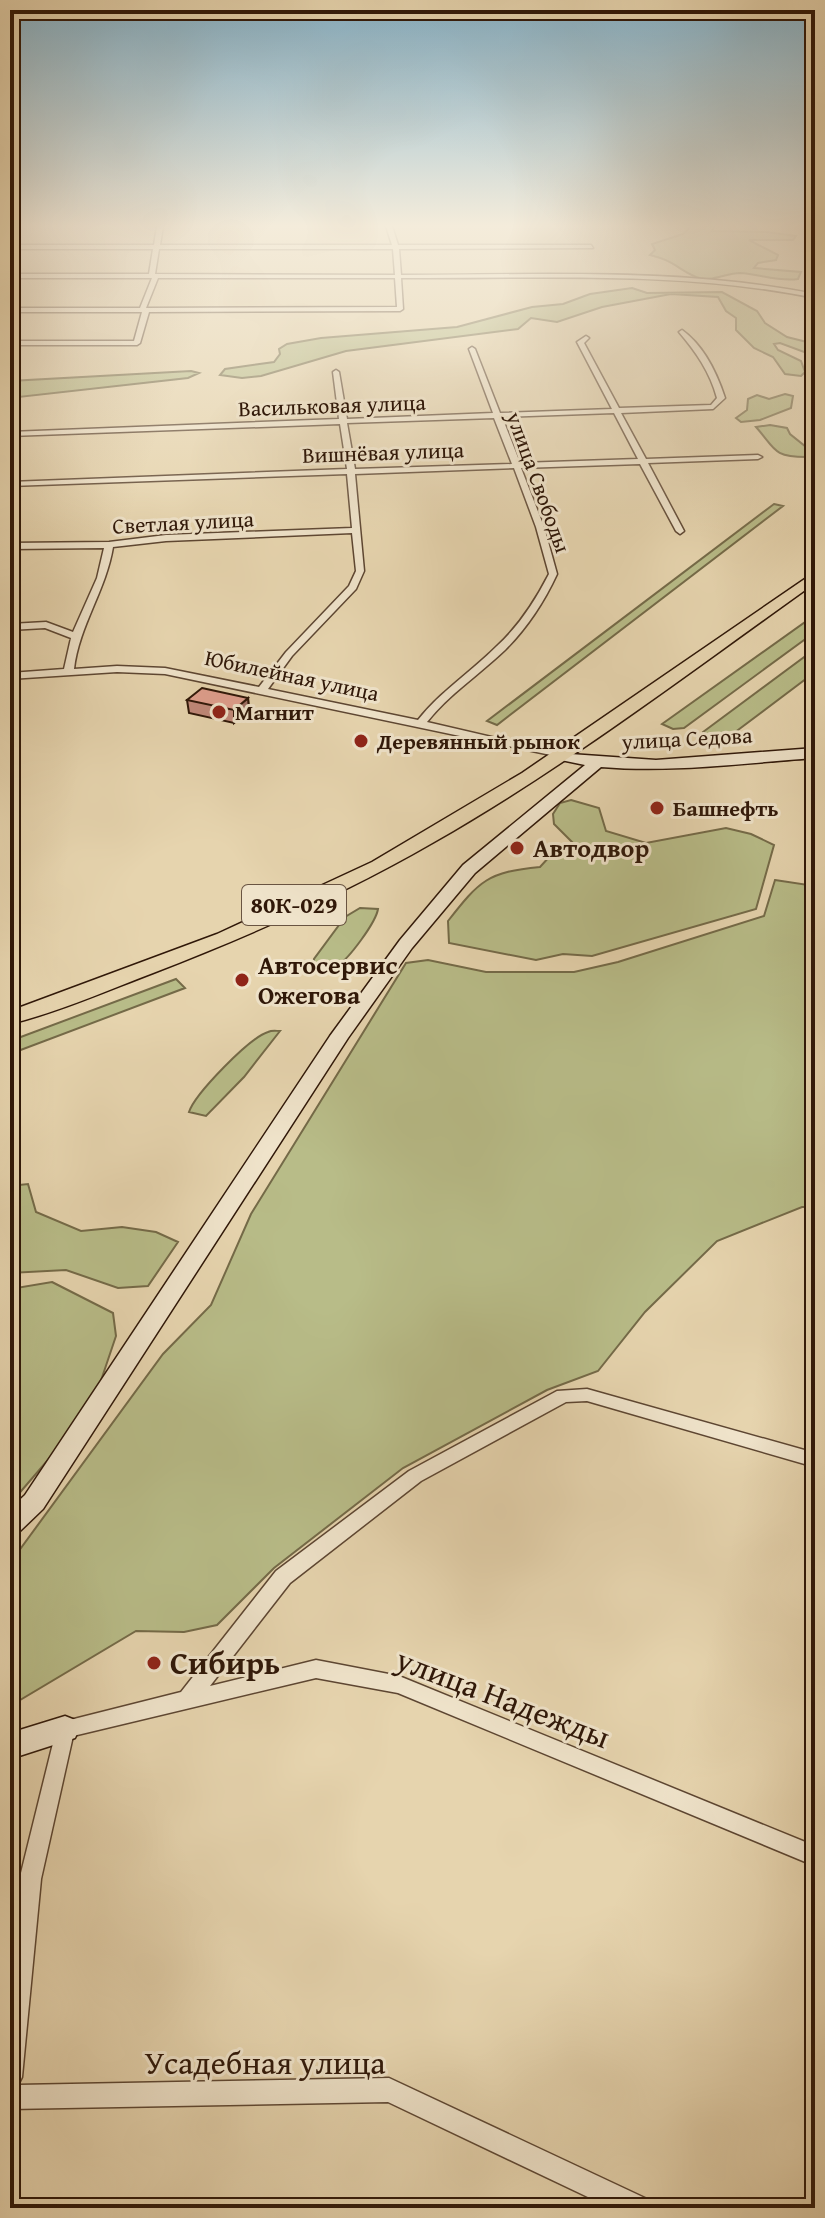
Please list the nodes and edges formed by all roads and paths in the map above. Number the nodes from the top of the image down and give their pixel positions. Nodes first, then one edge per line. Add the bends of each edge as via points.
1 (140, 330) edge
2 (682, 332) dead end
3 (586, 338) dead end
4 (10, 343) edge
5 (472, 349) dead end
6 (336, 372) dead end
7 (617, 413) junction
8 (497, 417) junction
9 (343, 422) junction
10 (10, 434) edge
11 (758, 457) dead end
12 (645, 461) junction
13 (516, 466) junction
14 (351, 472) junction
15 (10, 484) edge
16 (358, 530) junction
17 (680, 531) dead end
18 (109, 545) junction
19 (10, 546) edge
20 (815, 576) edge
21 (10, 627) edge
22 (76, 636) junction
23 (69, 673) junction
24 (10, 676) edge
25 (263, 689) junction
26 (421, 723) junction
27 (815, 753) edge
28 (561, 756) junction
29 (596, 763) junction
30 (10, 1018) edge
31 (815, 1460) edge
32 (10, 1525) edge
33 (187, 1700) junction
34 (65, 1729) junction
35 (10, 1746) edge
36 (815, 1856) edge
37 (30, 1879) junction
38 (10, 1899) edge
39 (10, 2077) edge
40 (10, 2097) edge
41 (638, 2208) edge

1 - 4 street via 137,343
2 - 7 street, Васильковая улица via 716,377 721,398 713,407
3 - 7 street via 580,342
5 - 8 street, улица Свободы
6 - 9 street
7 - 8 street, Васильковая улица
7 - 12 street
8 - 9 street, Васильковая улица
8 - 13 street, улица Свободы
9 - 10 street, Васильковая улица
9 - 14 street
11 - 12 street, Вишнёвая улица
12 - 13 street, Вишнёвая улица
12 - 17 street
13 - 14 street, Вишнёвая улица
13 - 26 street, улица Свободы via 553,574 514,636
14 - 15 street, Вишнёвая улица
14 - 16 street
16 - 18 street, Светлая улица
16 - 25 street via 360,571 353,587
18 - 19 street, Светлая улица
18 - 22 street via 102,581
20 - 28 main road, 80К-029
21 - 22 street via 46,625
22 - 23 street
23 - 24 street, Юбилейная улица
23 - 25 street, Юбилейная улица via 165,671
25 - 26 street, Юбилейная улица
26 - 28 street, Юбилейная улица
27 - 29 street, улица Седова via 648,765
28 - 29 street, улица Седова
28 - 30 main road, 80К-029 via 426,840 319,894 117,981
29 - 32 street via 469,869 422,924 340,1036 34,1502
31 - 33 street via 587,1395 563,1396 415,1476 283,1577
33 - 34 street, улица Надежды
33 - 36 street, улица Надежды via 316,1669 399,1685
34 - 35 street
34 - 37 street
37 - 38 street
37 - 39 street
40 - 41 street, Усадебная улица via 389,2090

